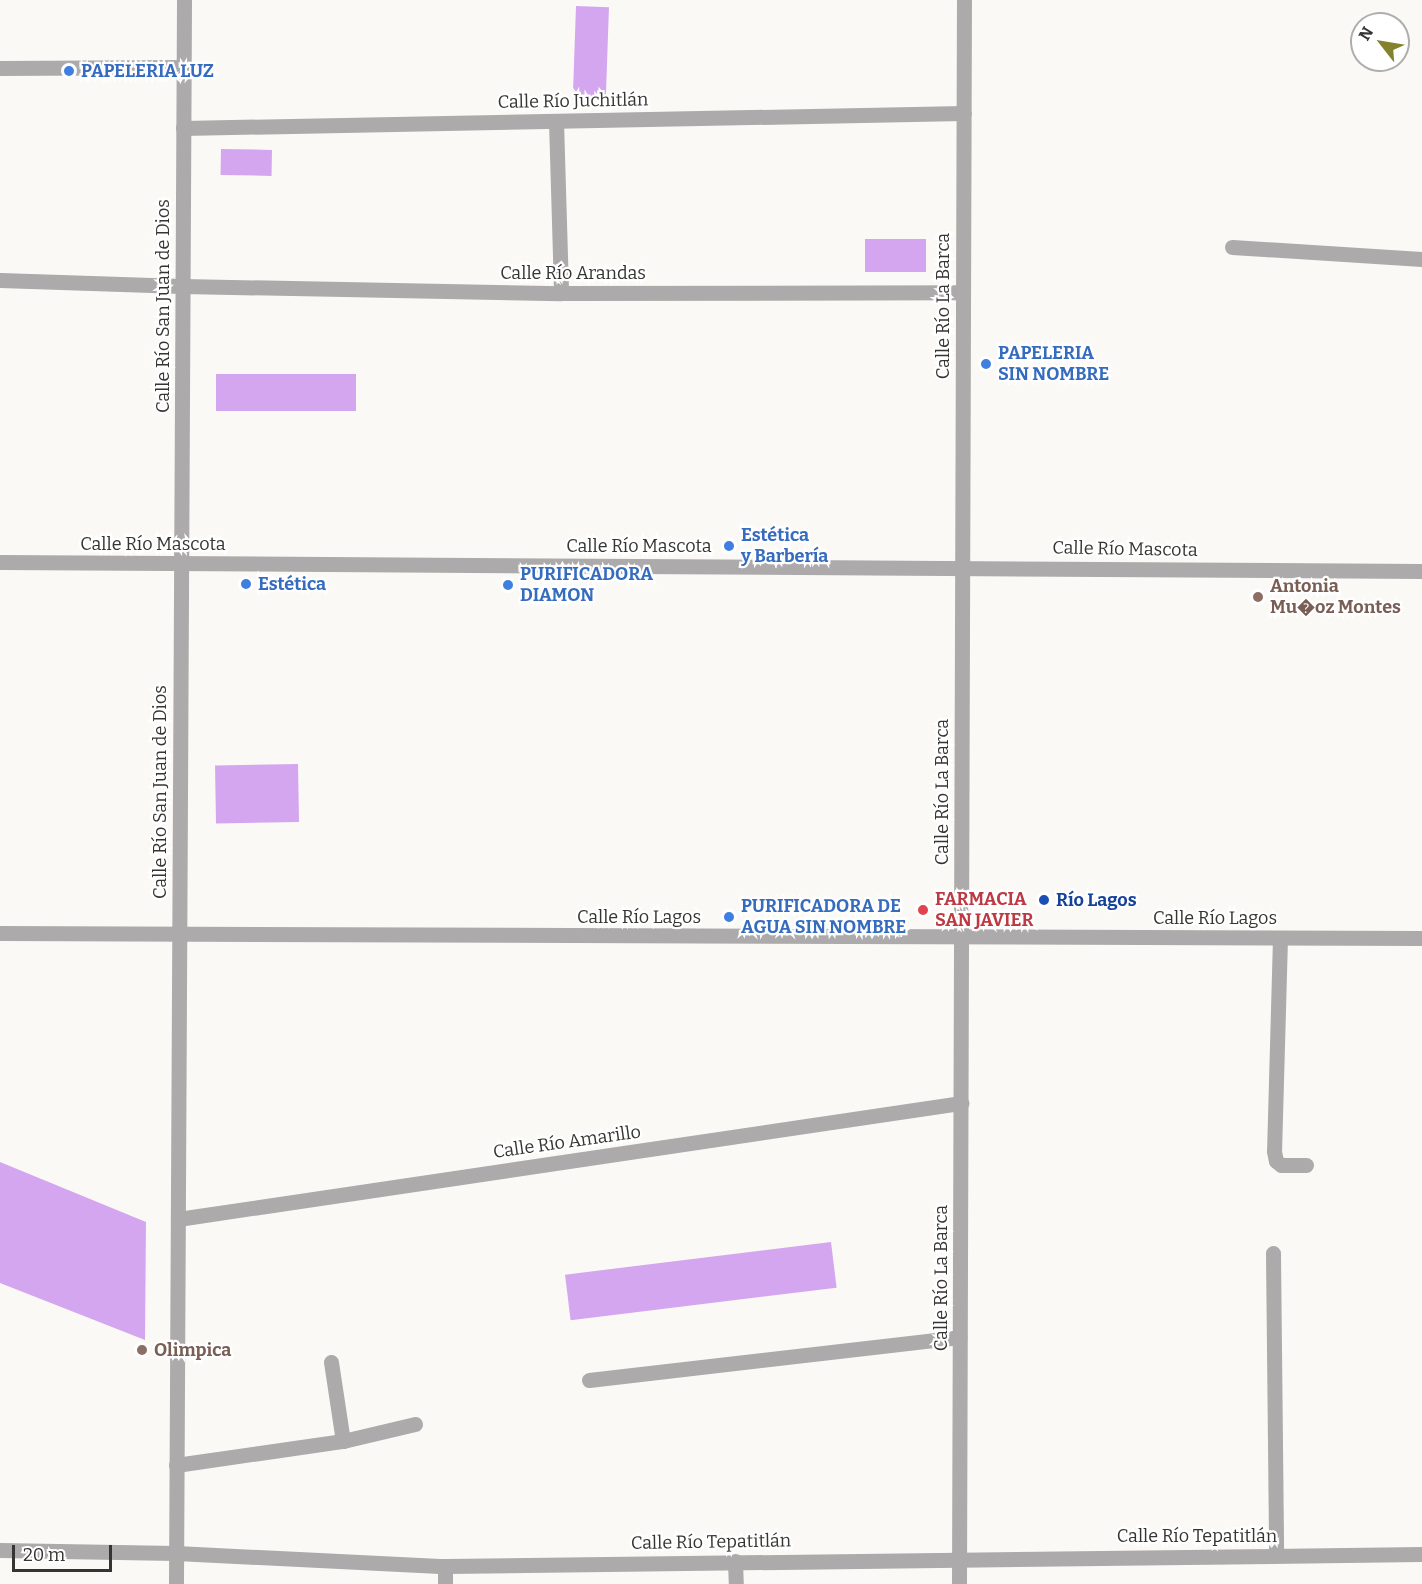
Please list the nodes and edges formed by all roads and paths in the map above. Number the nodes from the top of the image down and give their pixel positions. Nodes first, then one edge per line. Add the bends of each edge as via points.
1 (184, 0) edge
2 (964, 0) edge
3 (183, 67) junction
4 (0, 68) edge
5 (964, 113) junction
6 (556, 121) junction
7 (183, 128) junction
8 (1232, 247) dead end
9 (1422, 259) edge
10 (0, 280) edge
11 (182, 286) junction
12 (963, 292) junction
13 (561, 293) junction
14 (0, 562) edge
15 (181, 564) junction
16 (962, 567) junction
17 (1422, 571) edge
18 (0, 933) edge
19 (179, 935) junction
20 (961, 937) junction
21 (1280, 938) junction
22 (1422, 938) edge
23 (961, 1103) junction
24 (1306, 1165) dead end
25 (178, 1219) junction
26 (1273, 1253) dead end
27 (960, 1336) junction
28 (331, 1362) dead end
29 (589, 1380) dead end
30 (415, 1424) dead end
31 (343, 1441) junction
32 (176, 1465) junction
33 (0, 1550) edge
34 (176, 1553) junction
35 (1422, 1554) edge
36 (1276, 1555) junction
37 (959, 1557) junction
38 (735, 1561) junction
39 (446, 1566) junction
40 (176, 1584) edge
41 (445, 1584) edge
42 (736, 1584) edge
43 (959, 1584) edge

1 - 3 street, Calle Río San Juan de Dios
2 - 5 street, Calle Río La Barca
3 - 4 street
3 - 7 street, Calle Río San Juan de Dios
5 - 6 street, Calle Río Juchitlán
5 - 12 street, Calle Río La Barca
6 - 7 street, Calle Río Juchitlán
6 - 13 street
7 - 11 street, Calle Río San Juan de Dios
8 - 9 street
10 - 11 street, Calle Río Arandas
11 - 13 street, Calle Río Arandas
11 - 15 street, Calle Río San Juan de Dios
12 - 13 street, Calle Río Arandas
12 - 16 street, Calle Río La Barca
14 - 15 street, Calle Río Mascota
15 - 16 street, Calle Río Mascota
15 - 19 street, Calle Río San Juan de Dios
16 - 17 street, Calle Río Mascota
16 - 20 street, Calle Río La Barca
18 - 19 street, Calle Río Lagos
19 - 20 street, Calle Río Lagos
19 - 25 street, Calle Río San Juan de Dios
20 - 21 street, Calle Río Lagos
20 - 23 street, Calle Río La Barca
21 - 22 street, Calle Río Lagos
21 - 24 street via 1274,1151 1281,1165
23 - 25 street, Calle Río Amarillo
23 - 27 street, Calle Río La Barca
25 - 32 street, Calle Río San Juan de Dios
26 - 36 street
27 - 29 street
27 - 37 street, Calle Río La Barca
28 - 31 street
30 - 31 street
31 - 32 street
32 - 34 street, Calle Río San Juan de Dios
33 - 34 street, Calle Río Tepatitlán
34 - 39 street, Calle Río Tepatitlán
34 - 40 street, Calle Río San Juan de Dios
35 - 36 street, Calle Río Tepatitlán
36 - 37 street, Calle Río Tepatitlán
37 - 38 street, Calle Río Tepatitlán
37 - 43 street, Calle Río La Barca
38 - 39 street, Calle Río Tepatitlán
38 - 42 street
39 - 41 street

